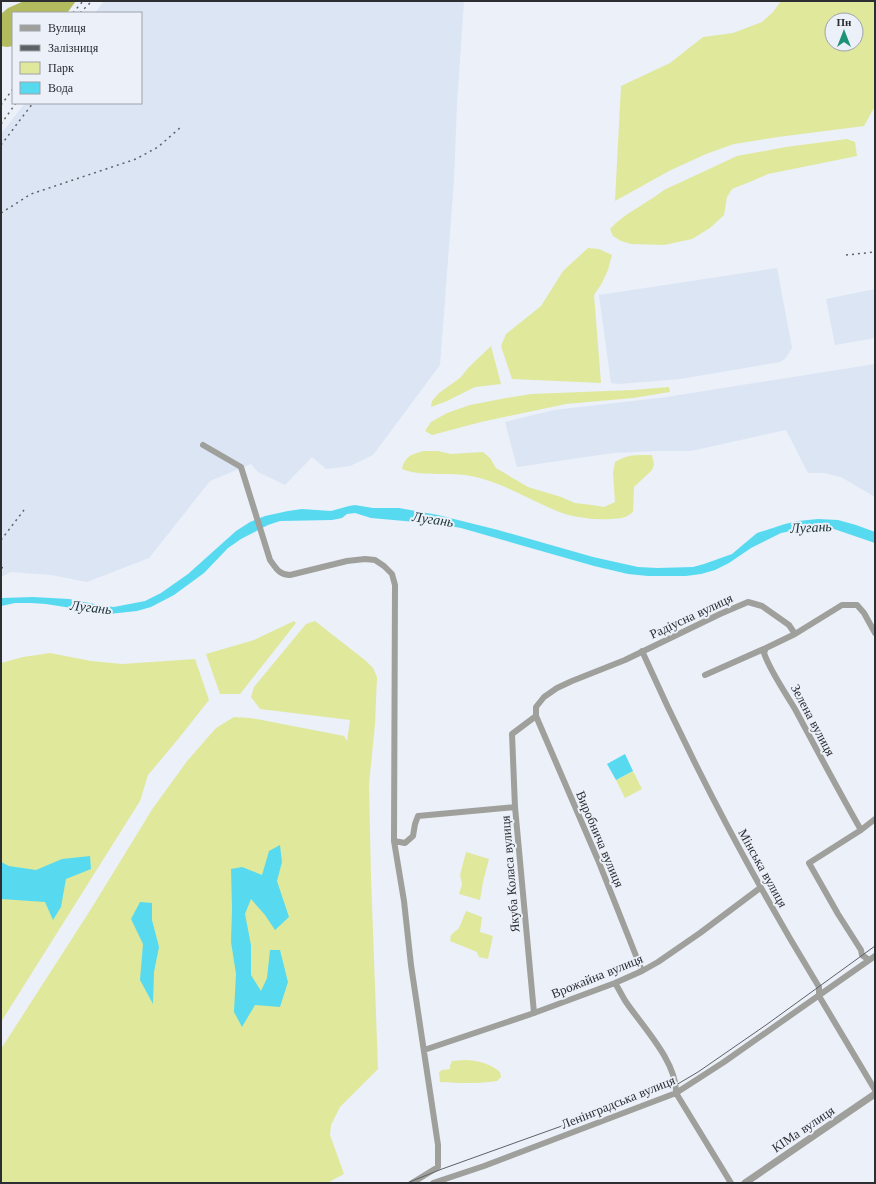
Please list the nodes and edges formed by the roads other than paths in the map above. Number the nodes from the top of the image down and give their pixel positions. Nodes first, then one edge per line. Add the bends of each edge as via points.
1 (203, 445) dead end
2 (795, 634) junction
3 (875, 634) edge
4 (766, 648) junction
5 (642, 651) junction
6 (705, 675) dead end
7 (536, 716) junction
8 (515, 807) junction
9 (875, 819) edge
10 (861, 830) junction
11 (394, 840) junction
12 (760, 888) junction
13 (875, 956) edge
14 (869, 960) junction
15 (642, 971) junction
16 (615, 983) junction
17 (819, 996) junction
18 (534, 1013) junction
19 (424, 1050) junction
20 (875, 1090) edge
21 (676, 1093) junction
22 (875, 1094) edge
23 (412, 1183) edge
24 (433, 1183) edge
25 (731, 1183) edge
26 (745, 1183) edge

1 - 11 street via 241,468 270,560 283,575 365,559 375,560 392,574 395,586
2 - 3 street via 842,605 857,605
2 - 4 street
2 - 5 street, Радіусна вулиця via 788,625 762,606 748,602
4 - 6 street
4 - 10 street, Зелена вулиця via 766,660
5 - 7 street, Радіусна вулиця via 557,688 544,697 536,707
5 - 12 street, Мінська вулиця via 672,717
7 - 8 street, Якуба Коласа вулиця via 512,734
7 - 15 street, Виробнича вулиця
8 - 11 street via 418,816 414,824 414,836 405,843
8 - 18 street, Якуба Коласа вулиця
9 - 10 street
10 - 14 street via 809,863 862,955
11 - 19 street
12 - 15 street, Врожайна вулиця via 700,933
12 - 17 street, Мінська вулиця via 819,987
13 - 14 street, Ленінградська вулиця
14 - 17 street, Ленінградська вулиця
15 - 16 street, Врожайна вулиця
16 - 18 street, Врожайна вулиця
16 - 21 street via 666,1059 674,1078
17 - 20 street, Мінська вулиця
17 - 21 street, Ленінградська вулиця
18 - 19 street, Врожайна вулиця
19 - 23 street via 438,1145 438,1167
21 - 24 street, Ленінградська вулиця
21 - 25 street
22 - 26 street, КІМа вулиця

